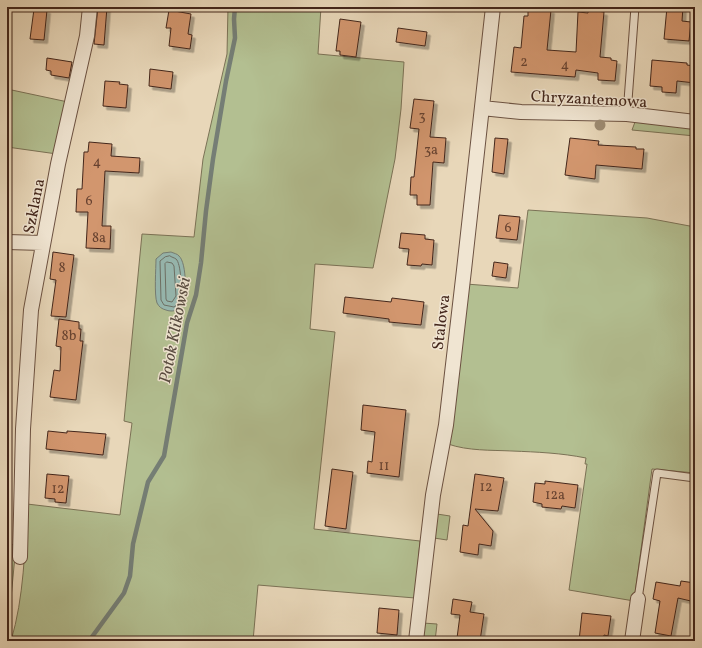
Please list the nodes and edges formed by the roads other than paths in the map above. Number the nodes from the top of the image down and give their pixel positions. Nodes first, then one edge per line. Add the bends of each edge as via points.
1 (90, 7) edge
2 (493, 7) edge
3 (635, 7) edge
4 (482, 108) junction
5 (627, 114) junction
6 (695, 122) edge
7 (7, 242) edge
8 (43, 243) junction
9 (695, 478) edge
10 (20, 557) dead end
11 (638, 599) joint
12 (416, 641) edge
13 (632, 641) edge

1 - 8 street, Szklana via 87,36
2 - 4 street, Stalowa
3 - 5 lane
4 - 5 street, Chryzantemowa via 521,112
4 - 12 street, Stalowa via 446,425 433,495
5 - 6 street, Chryzantemowa
7 - 8 street
8 - 10 street, Szklana via 30,318 23,429
9 - 11 lane via 657,473
11 - 13 street

